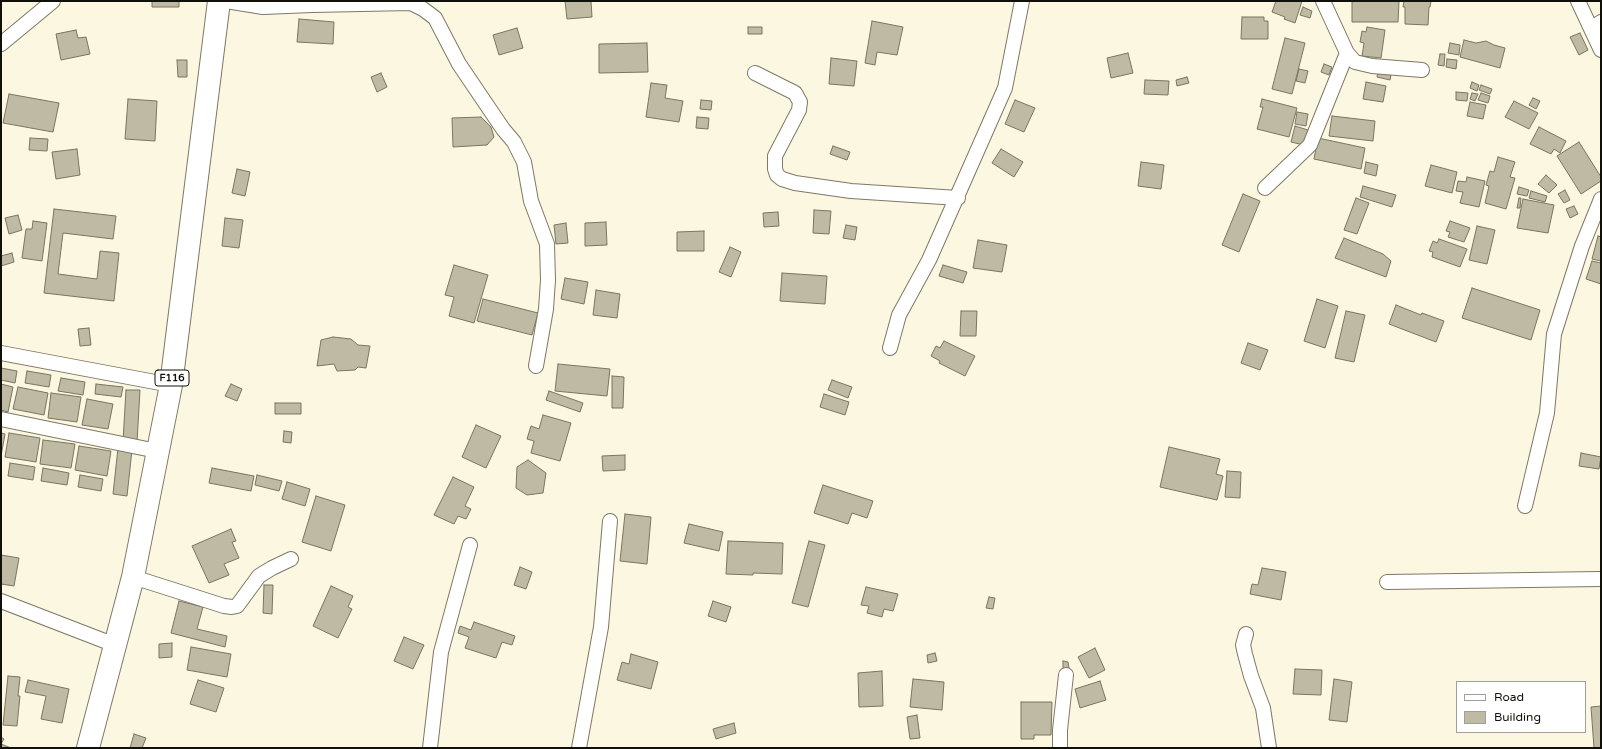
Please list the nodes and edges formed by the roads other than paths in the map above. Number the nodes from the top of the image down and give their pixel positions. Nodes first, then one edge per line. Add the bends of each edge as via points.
1 (53, 1) edge
2 (219, 1) edge
3 (226, 1) edge
4 (1022, 1) edge
5 (1323, 1) edge
6 (1578, 1) edge
7 (1596, 26) edge
8 (1, 44) edge
9 (1601, 50) edge
10 (1346, 53) junction
11 (1422, 70) dead end
12 (755, 74) dead end
13 (1266, 188) dead end
14 (958, 198) junction
15 (1601, 200) edge
16 (890, 348) dead end
17 (1, 353) edge
18 (536, 366) dead end
19 (171, 384) junction
20 (1, 419) edge
21 (157, 451) junction
22 (1525, 506) dead end
23 (610, 521) dead end
24 (470, 545) dead end
25 (291, 559) dead end
26 (133, 577) junction
27 (1601, 579) edge
28 (1387, 582) dead end
29 (1, 601) edge
30 (1246, 634) dead end
31 (115, 645) junction
32 (1066, 675) dead end
33 (90, 748) edge
34 (430, 748) edge
35 (579, 748) edge
36 (1060, 748) edge
37 (1269, 748) edge

1 - 8 street
2 - 19 main road, F116
3 - 18 street via 263,7 411,3 435,18 459,64 514,142 524,162 531,201 547,244 546,309
4 - 14 street via 1005,88
5 - 10 street
6 - 7 street
7 - 9 street
10 - 11 street via 1356,62
10 - 13 street via 1310,145
12 - 14 street via 795,93 800,102 799,110 775,156 775,169 782,179 851,191
14 - 16 street via 930,260 899,315
15 - 22 street via 1582,246 1554,334 1547,413
17 - 19 street
19 - 21 main road, F116
20 - 21 street
21 - 26 main road, F116
23 - 35 street via 601,627
24 - 34 street via 441,652
25 - 26 street via 259,576 237,606 232,607
26 - 31 main road, F116
27 - 28 street
29 - 31 street
30 - 37 street via 1243,645 1263,708
31 - 33 main road, F116
32 - 36 street

